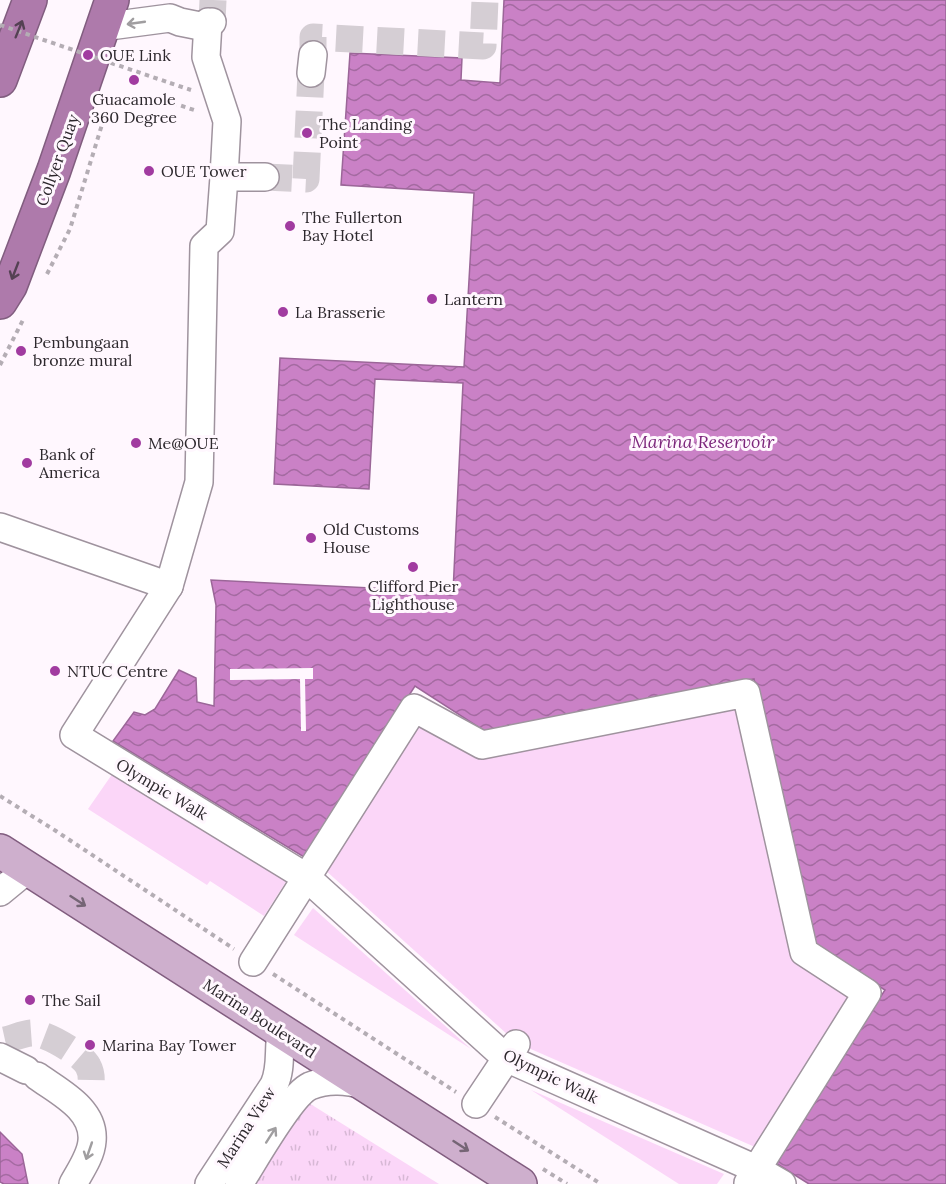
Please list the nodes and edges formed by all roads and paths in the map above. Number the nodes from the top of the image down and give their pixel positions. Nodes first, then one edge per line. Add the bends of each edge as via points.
1 (30, 0) edge
2 (168, 9) edge
3 (107, 14) edge
4 (0, 25) edge
5 (0, 80) edge
6 (170, 83) dead end
7 (225, 177) junction
8 (265, 177) tunnel mouth
9 (0, 302) edge
10 (0, 527) edge
11 (169, 586) junction
12 (0, 796) edge
13 (0, 851) edge
14 (28, 869) junction
15 (306, 877) junction
16 (0, 892) edge
17 (253, 962) junction
18 (281, 1033) junction
19 (2, 1048) edge
20 (512, 1051) junction
21 (366, 1085) junction
22 (476, 1104) junction
23 (752, 1176) edge
24 (73, 1184) edge
25 (209, 1184) edge
26 (239, 1184) edge
27 (520, 1184) edge
28 (600, 1184) edge
29 (782, 1184) edge

5 -> 1 highway
2 -> 3 street
2 - 7 street, Olympic Walk via 180,22 210,23 206,57 227,121
3 -> 9 highway, Collyer Quay via 54,170 10,286
4 - 6 path, bridge
7 - 8 street
7 - 11 street, Olympic Walk via 220,231 204,246 199,482
10 - 11 street
11 - 15 street, Olympic Walk via 74,735
12 - 17 path
13 - 14 main road, Marina Boulevard
14 - 16 street
14 -> 18 main road, Marina Boulevard
15 - 17 street
15 - 20 street, Olympic Walk
15 - 23 street via 414,708 482,745 746,693 804,952 867,993
17 - 22 path
18 - 21 main road, Marina Boulevard
18 - 25 street, Marina View via 274,1085
19 -> 24 street via 32,1073 86,1101 92,1141
20 - 22 street
20 - 23 street, Olympic Walk
26 -> 21 street, Marina View via 303,1090 327,1081
21 -> 27 main road, Marina Boulevard
22 - 28 path
23 - 29 street, Olympic Walk

